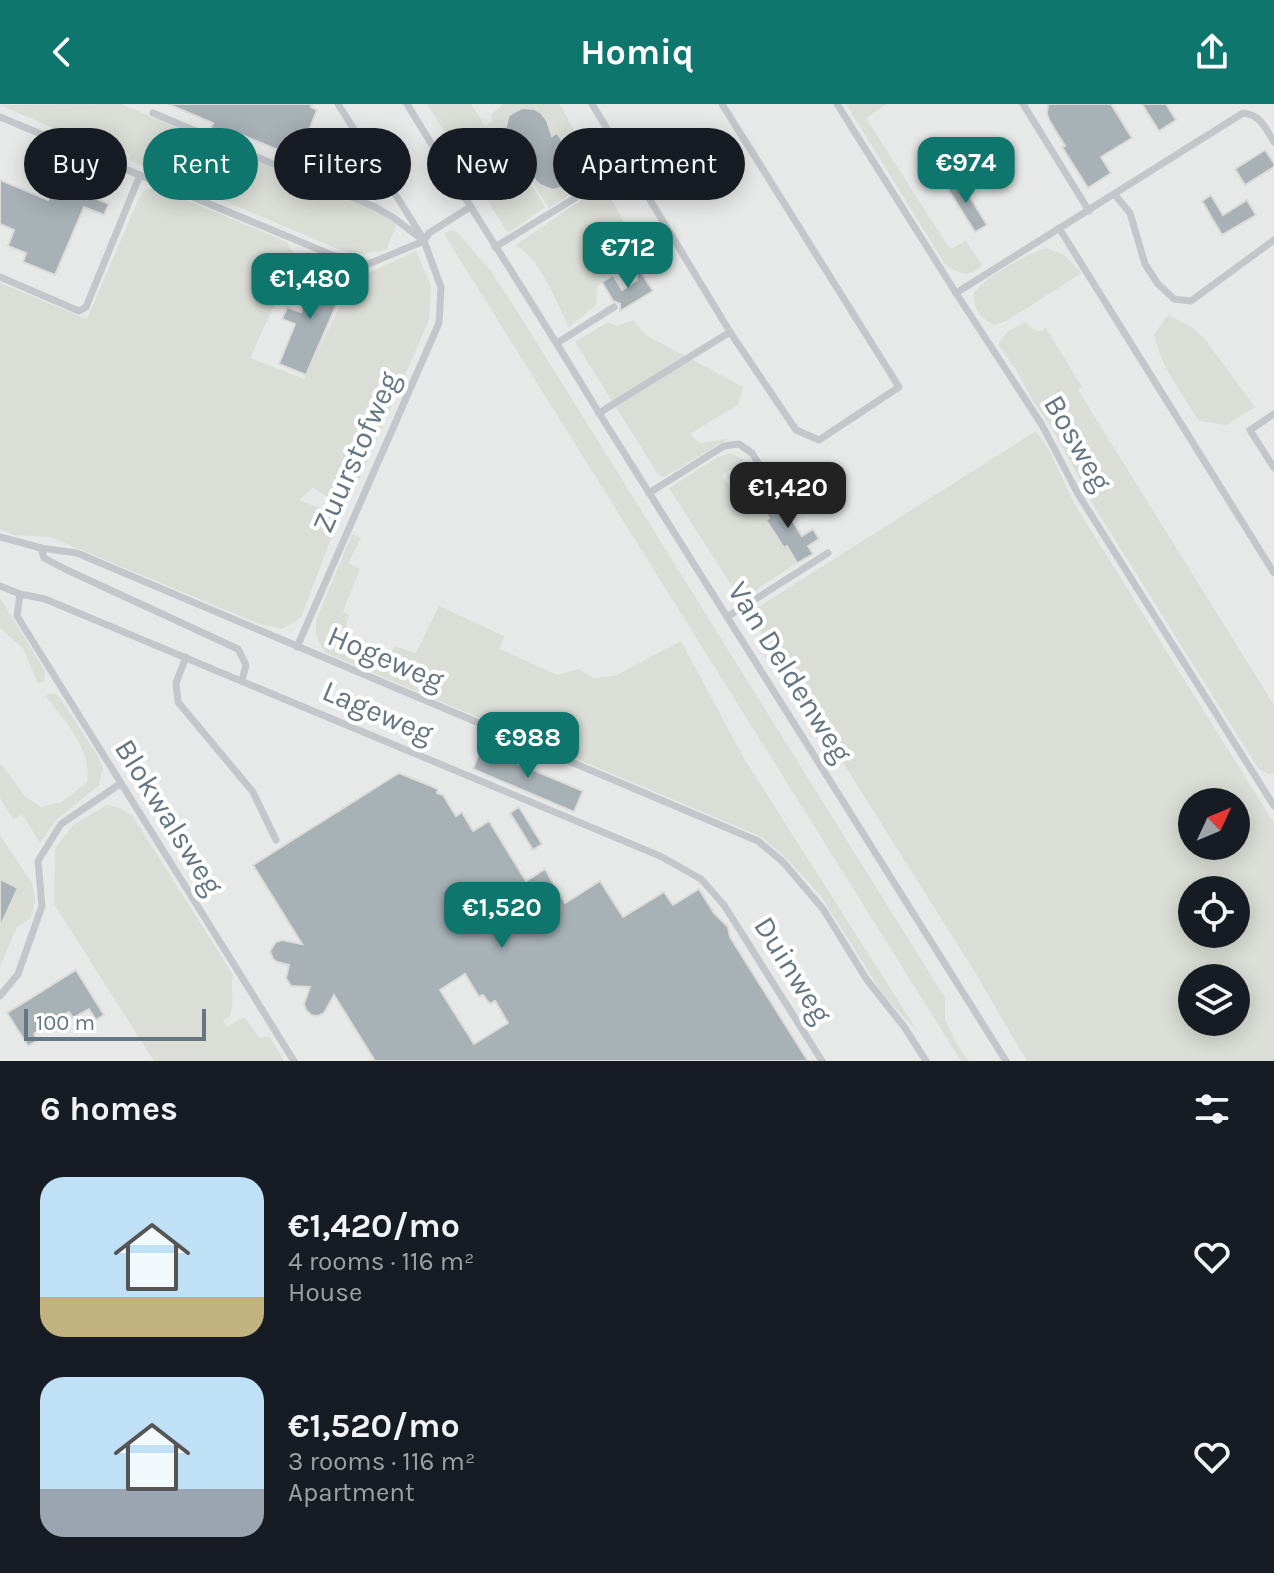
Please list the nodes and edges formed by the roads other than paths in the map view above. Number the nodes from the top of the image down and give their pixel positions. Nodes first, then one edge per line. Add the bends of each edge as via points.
1 (338, 104) edge
2 (407, 104) edge
3 (592, 104) edge
4 (722, 104) edge
5 (837, 104) edge
6 (1023, 104) edge
7 (153, 113) dead end
8 (0, 117) edge
9 (1274, 142) edge
10 (140, 175) junction
11 (1115, 195) junction
12 (572, 200) edge
13 (470, 207) junction
14 (1089, 211) junction
15 (1059, 228) junction
16 (1274, 240) edge
17 (424, 241) junction
18 (495, 247) junction
19 (0, 277) edge
20 (956, 293) junction
21 (614, 307) dead end
22 (730, 332) junction
23 (557, 343) junction
24 (599, 413) junction
25 (1274, 414) edge
26 (1274, 468) edge
27 (772, 486) dead end
28 (649, 493) junction
29 (0, 537) edge
30 (41, 548) junction
31 (828, 553) dead end
32 (1274, 573) edge
33 (0, 586) edge
34 (20, 594) junction
35 (727, 617) junction
36 (297, 647) junction
37 (186, 657) junction
38 (242, 680) junction
39 (120, 784) junction
40 (1274, 806) edge
41 (276, 840) dead end
42 (724, 905) joint
43 (0, 996) edge
44 (294, 1061) edge
45 (822, 1061) edge
46 (926, 1061) edge
47 (1006, 1061) edge

1 - 17 lane, Zuurstofweg
2 - 13 lane, Van Deldenweg
3 - 22 lane
4 - 22 lane via 899,387 819,440 796,430
5 - 20 lane, Bosweg
6 - 14 lane
7 - 17 lane via 375,207
8 - 10 lane
9 - 11 lane via 1259,118 1243,113
10 - 17 lane via 361,267
10 - 19 lane via 86,307 79,311
11 - 14 lane
11 - 16 lane via 1130,213 1145,264 1174,299 1191,301
12 - 18 lane
13 - 17 lane
13 - 18 lane, Van Deldenweg
14 - 15 lane
15 - 20 lane
15 - 32 lane
17 - 36 lane, Zuurstofweg via 441,287 439,323
18 - 23 lane, Van Deldenweg
20 - 40 lane, Bosweg
21 - 23 lane
22 - 24 lane
23 - 24 lane, Van Deldenweg
24 - 28 lane, Van Deldenweg
25 - 26 lane via 1250,430
27 - 28 lane via 752,453 739,444 724,446
28 - 35 lane, Van Deldenweg
29 - 30 lane, Hogeweg
30 - 36 lane, Hogeweg via 77,553
30 - 38 lane via 44,558 67,570 238,649 246,665
31 - 35 lane
33 - 34 lane, Lageweg
34 - 37 lane, Lageweg via 45,599
34 - 39 lane, Blokwalsweg via 17,616
35 - 47 lane, Van Deldenweg
36 - 46 lane, Hogeweg via 758,841 823,909
37 - 38 lane, Lageweg
37 - 41 lane via 176,683 178,702 253,792
38 - 42 lane, Lageweg via 660,856 701,879
39 - 43 lane via 61,824 38,861 42,906 18,974
39 - 44 lane, Blokwalsweg
42 - 45 lane, Duinweg

